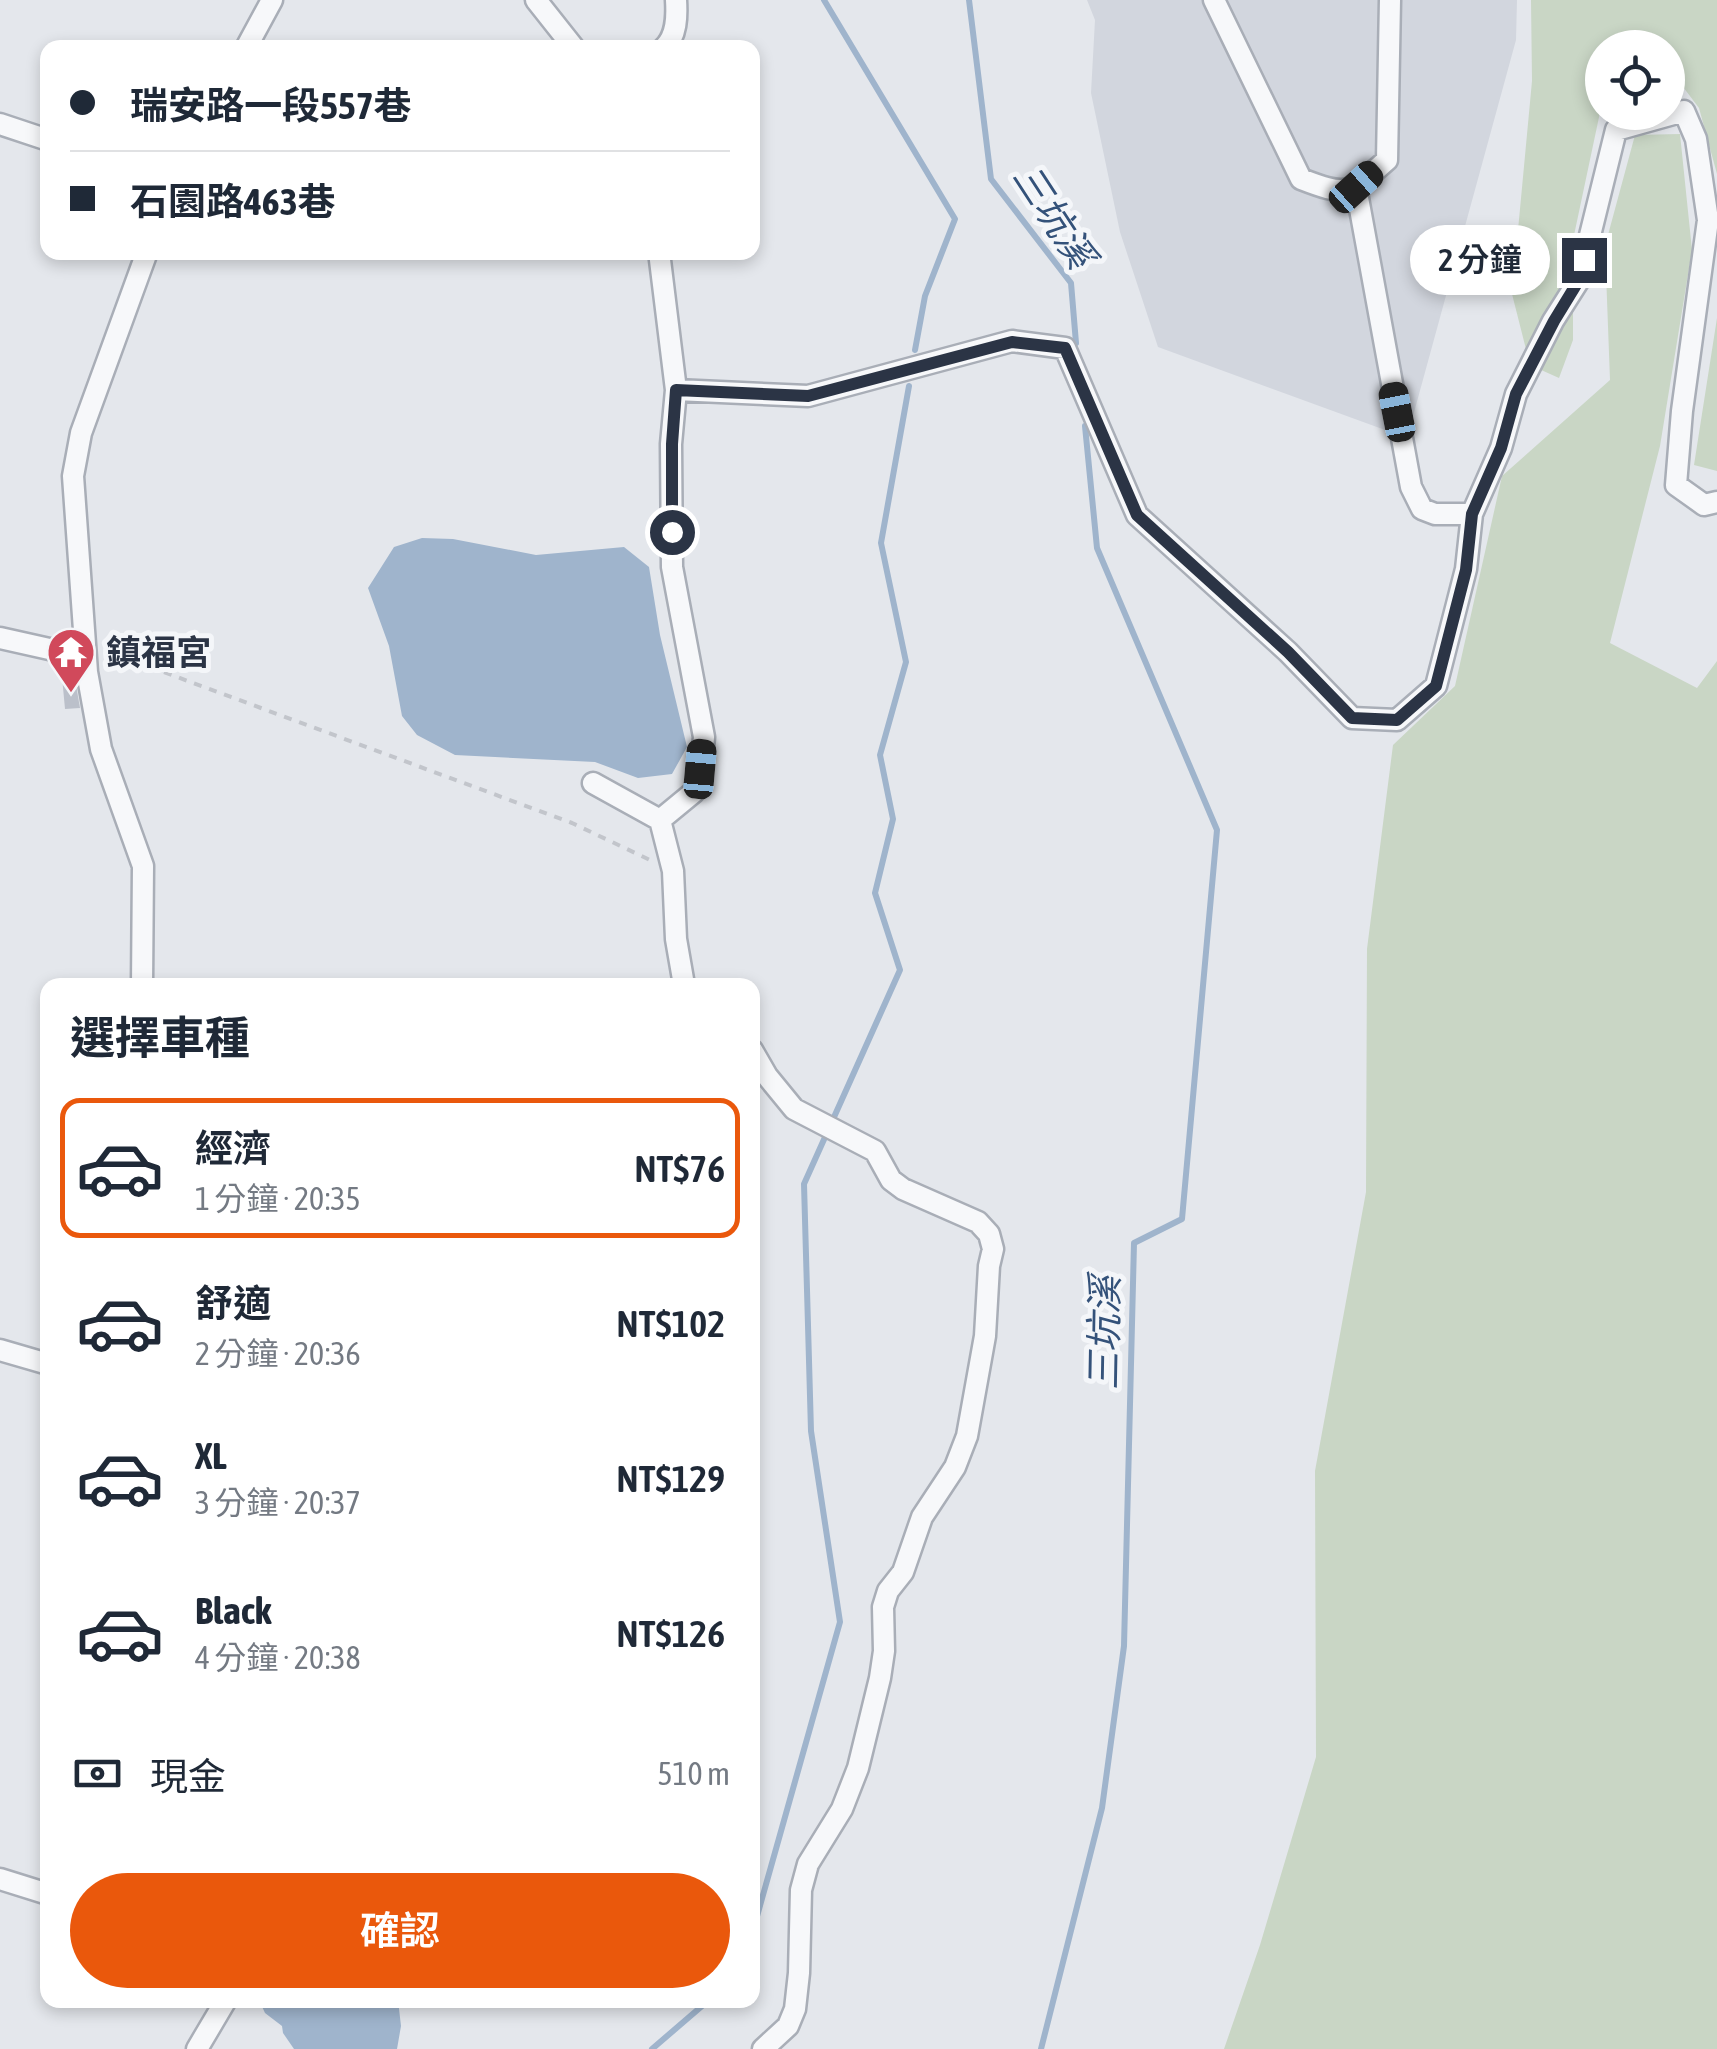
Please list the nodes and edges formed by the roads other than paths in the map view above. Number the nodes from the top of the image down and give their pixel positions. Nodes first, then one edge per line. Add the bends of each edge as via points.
1 (272, 0) edge
2 (536, 0) edge
3 (676, 0) edge
4 (1214, 0) edge
5 (1390, 0) edge
6 (250, 40) edge
7 (568, 40) edge
8 (671, 40) edge
9 (0, 124) edge
10 (40, 137) edge
11 (1356, 187) junction
12 (144, 260) edge
13 (660, 260) edge
14 (676, 390) junction
15 (1717, 502) edge
16 (1472, 514) junction
17 (0, 638) edge
18 (85, 650) junction
19 (594, 784) dead end
20 (660, 820) junction
21 (142, 978) edge
22 (683, 978) edge
23 (760, 1062) edge
24 (0, 1350) edge
25 (40, 1362) edge
26 (0, 1879) edge
27 (40, 1892) edge
28 (221, 2008) edge
29 (197, 2049) edge
30 (763, 2049) edge

1 - 6 street
2 - 7 street
3 - 8 street
4 - 11 street via 1301,180 1337,193
5 - 11 street via 1387,160
9 - 10 street
11 - 16 street via 1411,487 1422,509
12 - 18 street via 81,433 73,476
13 - 14 street
14 - 16 street via 808,396 1012,342 1065,348 1137,515 1352,718 1397,720 1436,686 1466,570
14 - 20 street via 672,567 704,737 694,792
15 - 16 street via 1704,505 1676,485 1708,220 1696,139 1684,111 1616,130 1579,280 1516,394
17 - 18 street
18 - 21 street via 100,749 144,866
19 - 20 street
20 - 22 street via 673,871
23 - 30 street via 794,1109 875,1151 890,1180 904,1189 978,1222 994,1249 966,1436 888,1591 880,1678 858,1768 800,1890 794,2008 788,2026
24 - 25 street
26 - 27 street
28 - 29 street

